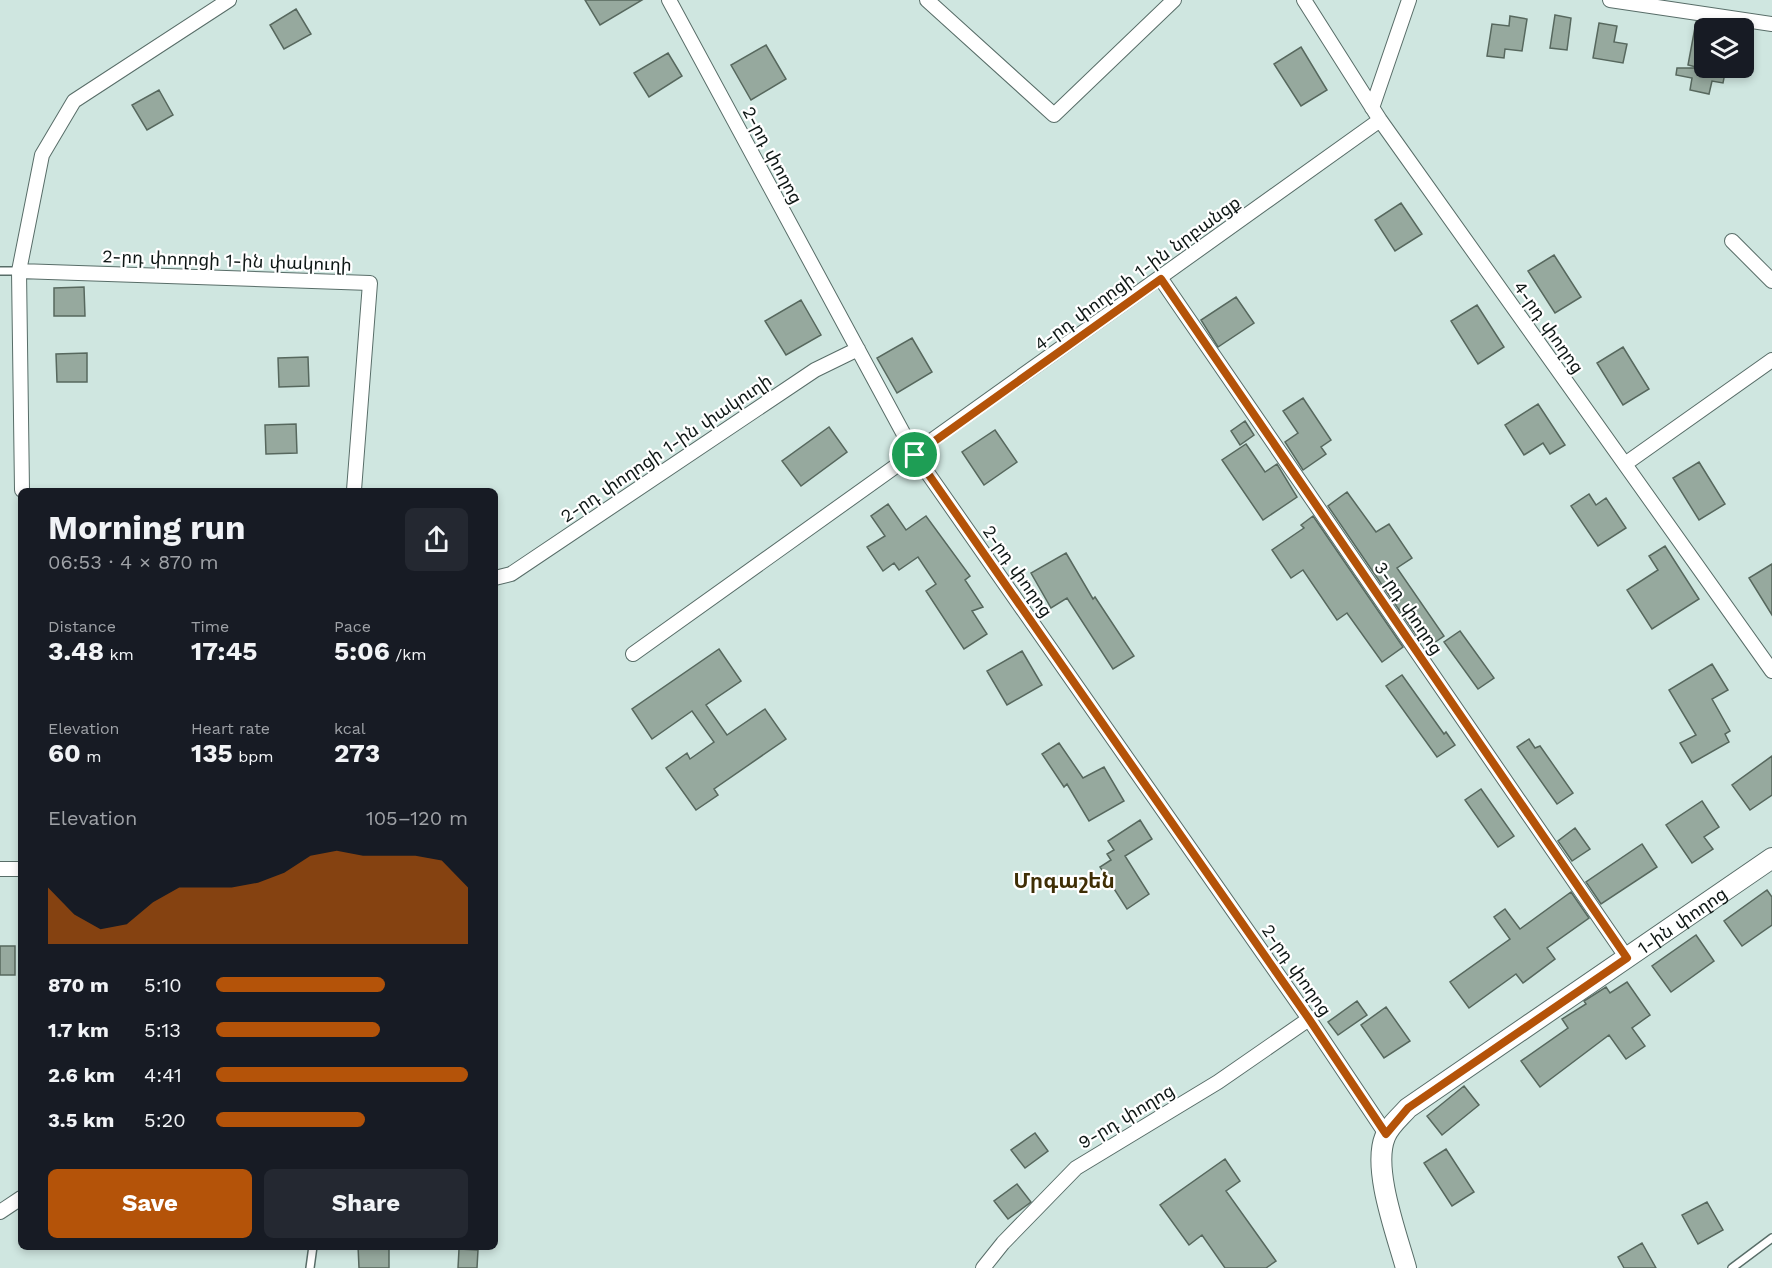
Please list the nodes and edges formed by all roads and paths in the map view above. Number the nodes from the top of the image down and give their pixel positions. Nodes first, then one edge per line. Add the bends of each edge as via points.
1 (229, 0) edge
2 (669, 0) edge
3 (927, 0) edge
4 (1174, 0) edge
5 (1304, 0) edge
6 (1409, 0) edge
7 (1610, 0) edge
8 (1772, 24) edge
9 (1376, 114) junction
10 (1732, 241) dead end
11 (0, 271) edge
12 (19, 272) junction
13 (1161, 279) junction
14 (1772, 281) edge
15 (858, 350) junction
16 (1772, 360) edge
17 (915, 455) junction
18 (1624, 464) junction
19 (22, 488) edge
20 (354, 488) edge
21 (498, 577) edge
22 (633, 654) dead end
23 (1772, 671) edge
24 (1772, 858) edge
25 (0, 869) edge
26 (18, 869) edge
27 (1627, 958) junction
28 (1309, 1019) junction
29 (1386, 1134) junction
30 (18, 1200) edge
31 (0, 1212) edge
32 (1772, 1238) edge
33 (312, 1250) edge
34 (310, 1268) edge
35 (983, 1268) edge
36 (1406, 1268) edge
37 (1732, 1268) edge

1 - 12 street via 74,101 42,155
2 - 15 street, 2-րդ փողոց
3 - 4 street via 1054,115
5 - 9 street, 4-րդ փողոց
6 - 9 street
7 - 8 street
9 - 13 street, 4-րդ փողոցի 1-ին նրբանցք
9 - 18 street, 4-րդ փողոց
10 - 14 street
11 - 12 lane
12 - 19 street
12 - 20 street, 2-րդ փողոցի 1-ին փակուղի via 370,283
13 - 17 street, 4-րդ փողոցի 1-ին նրբանցք
13 - 27 street, 3-րդ փողոց
15 - 17 street, 2-րդ փողոց
15 - 21 street, 2-րդ փողոցի 1-ին փակուղի via 815,370 511,574
16 - 18 street
17 - 22 street
17 - 28 street, 2-րդ փողոց
18 - 23 street, 4-րդ փողոց
24 - 27 main road, 1-ին փողոց
25 - 26 street
27 - 29 main road, 1-ին փողոց via 1408,1108
28 - 29 street, 2-րդ փողոց
28 - 35 street, 9-րդ փողոց via 1218,1082 1076,1168
29 - 36 main road via 1382,1172
30 - 31 street
32 - 37 lane
33 - 34 lane

